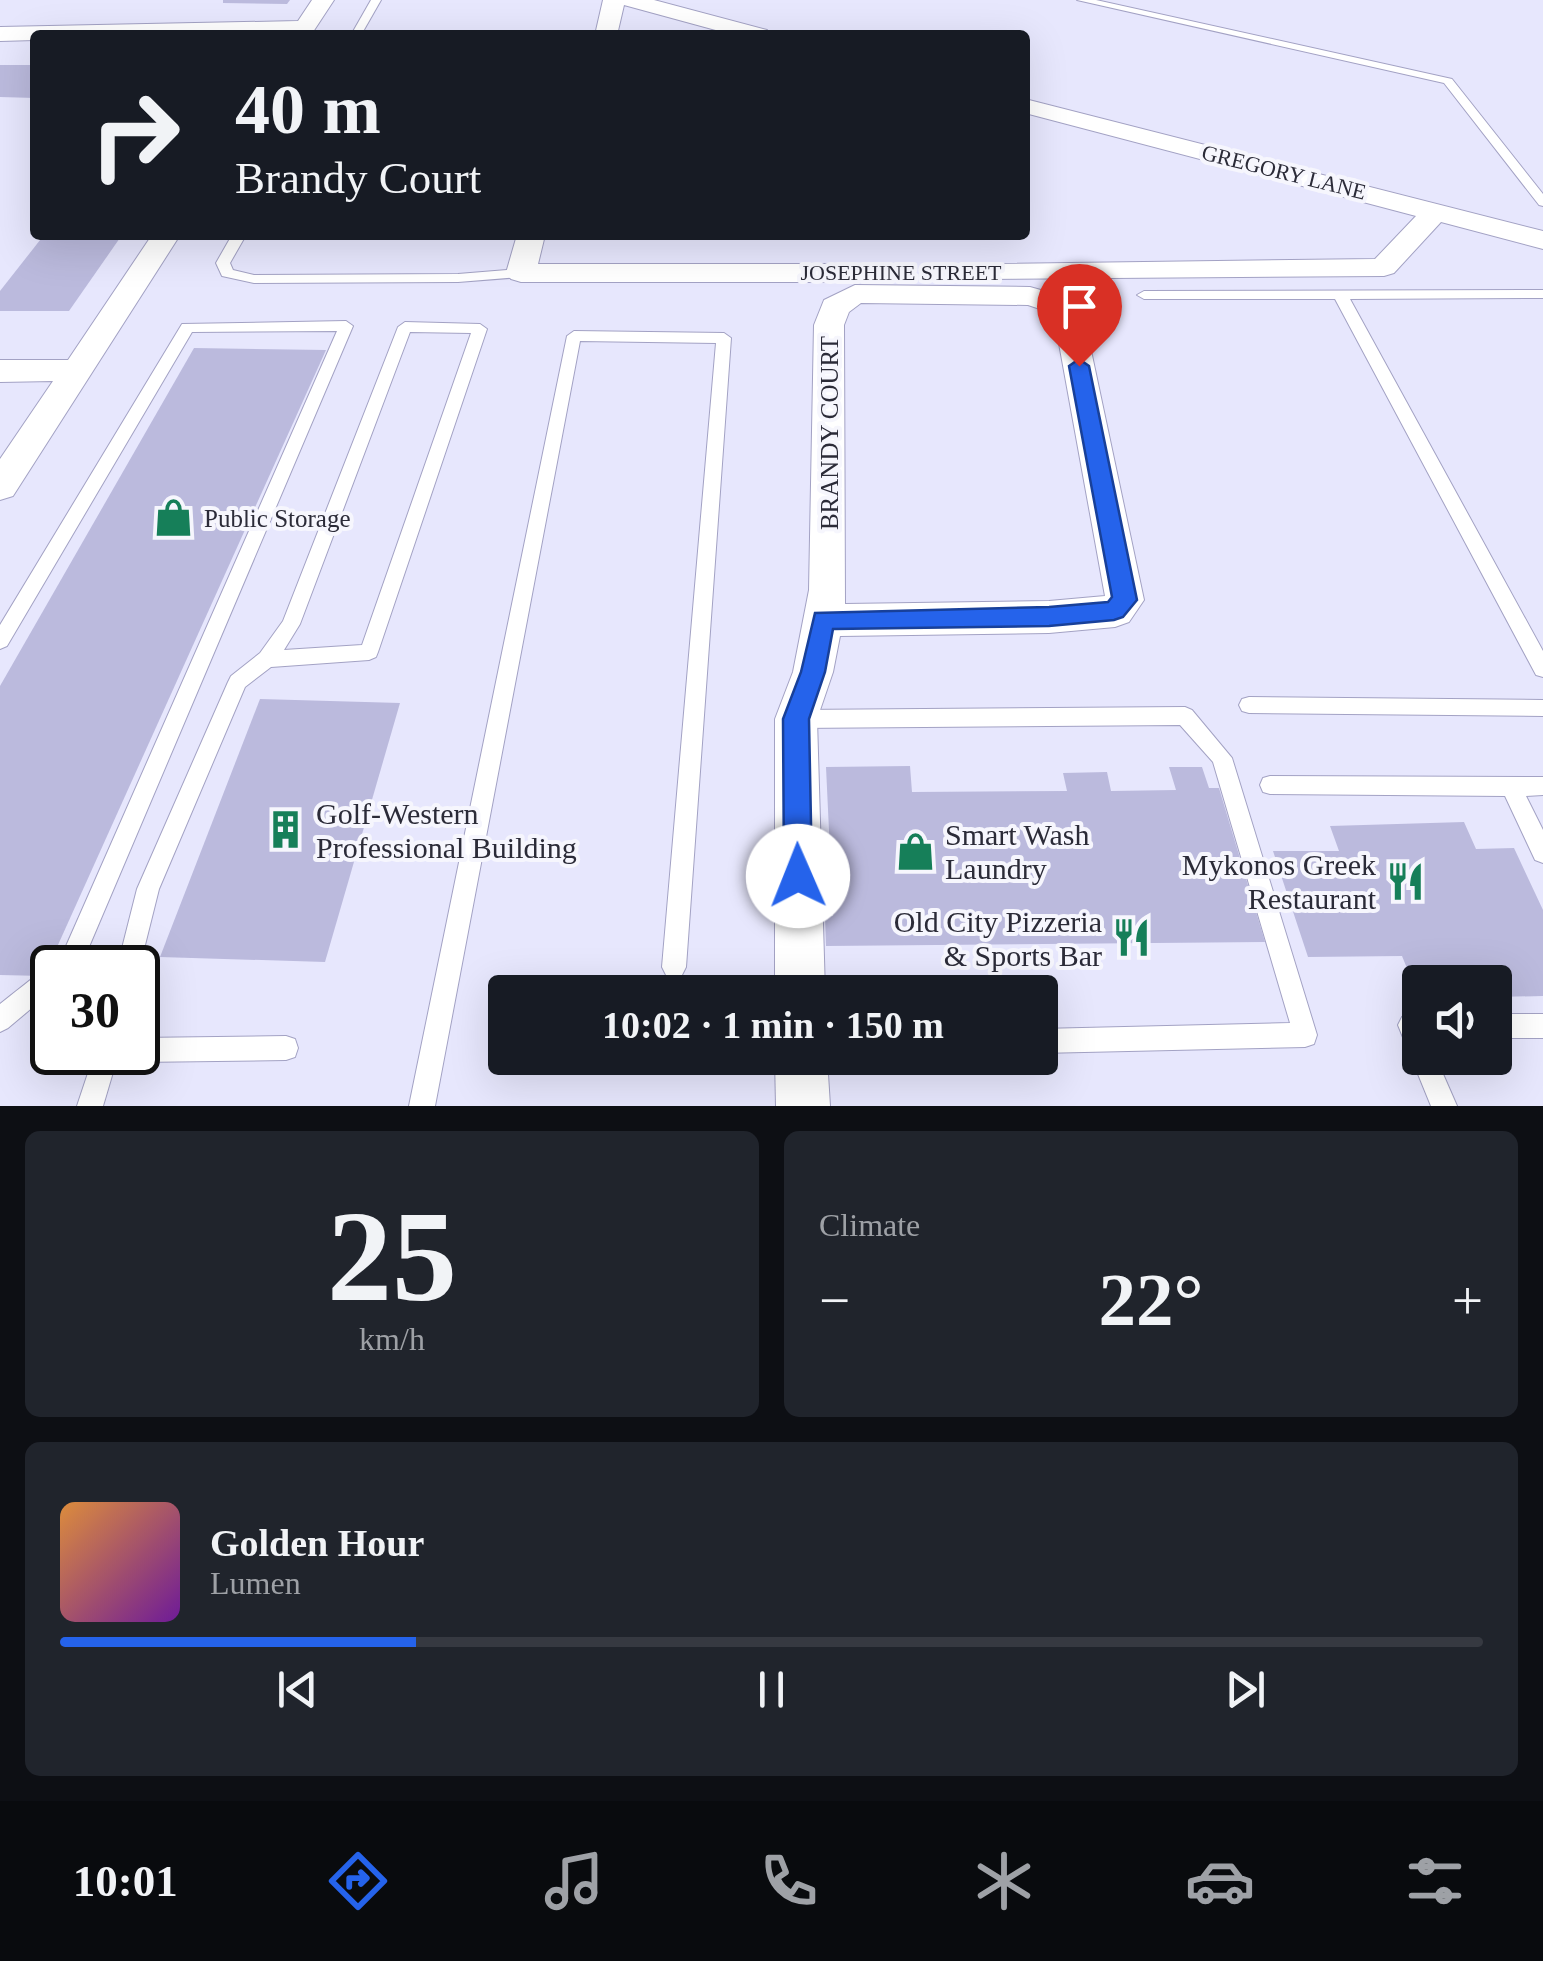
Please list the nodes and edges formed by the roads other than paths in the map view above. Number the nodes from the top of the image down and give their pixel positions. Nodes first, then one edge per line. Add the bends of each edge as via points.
1 (323, 0) edge
2 (376, 0) edge
3 (614, 0) edge
4 (629, 0) edge
5 (1082, 0) edge
6 (303, 30) edge
7 (359, 30) edge
8 (607, 30) edge
9 (740, 30) edge
10 (0, 34) edge
11 (30, 34) edge
12 (1030, 107) edge
13 (1543, 202) edge
14 (1436, 211) junction
15 (163, 240) edge
16 (236, 240) edge
17 (529, 240) edge
18 (1543, 240) edge
19 (522, 273) junction
20 (1543, 294) edge
21 (1144, 295) dead end
22 (1341, 296) junction
23 (76, 370) junction
24 (0, 371) edge
25 (0, 486) edge
26 (823, 620) junction
27 (0, 641) edge
28 (267, 659) junction
29 (1543, 669) edge
30 (1249, 705) dead end
31 (1543, 708) edge
32 (796, 719) junction
33 (1270, 785) dead end
34 (1511, 786) junction
35 (1543, 786) edge
36 (1543, 853) edge
37 (78, 945) edge
38 (134, 945) edge
39 (674, 967) dead end
40 (800, 975) edge
41 (30, 995) edge
42 (0, 1020) edge
43 (1512, 1026) edge
44 (1543, 1026) edge
45 (1058, 1040) edge
46 (286, 1048) dead end
47 (160, 1050) edge
48 (100, 1075) edge
49 (802, 1075) edge
50 (1431, 1075) edge
51 (90, 1106) edge
52 (422, 1106) edge
53 (803, 1106) edge
54 (1444, 1106) edge

1 - 6 street
2 - 7 lane
3 - 8 street
4 - 9 street
5 - 13 lane via 1448,81
10 - 11 street
12 - 14 street, GREGORY LANE
14 - 18 street, GREGORY LANE
14 - 19 street, JOSEPHINE STREET via 1393,262 1350,270
15 - 23 street
16 - 19 lane via 223,263 227,273 254,280
17 - 19 street
20 - 22 lane
21 - 22 lane
22 - 29 lane
23 - 24 street
23 - 25 street
26 - 26 street, BRANDY COURT via 829,325 835,306 855,294 1030,296 1062,306 1072,327 1125,600 1114,611 1049,617
26 - 32 street, BRANDY COURT
27 - 37 lane via 187,328 346,326
28 - 28 lane via 292,624 405,328 480,329 369,652
28 - 38 lane via 238,682 148,889
30 - 31 lane
32 - 40 street, BRANDY COURT
32 - 45 lane via 1185,716 1222,758 1306,1035
33 - 34 lane
34 - 35 lane
34 - 36 lane
39 - 52 lane via 724,338 574,336
41 - 42 lane
43 - 44 lane
46 - 47 lane
48 - 51 lane
49 - 53 street
50 - 54 lane

